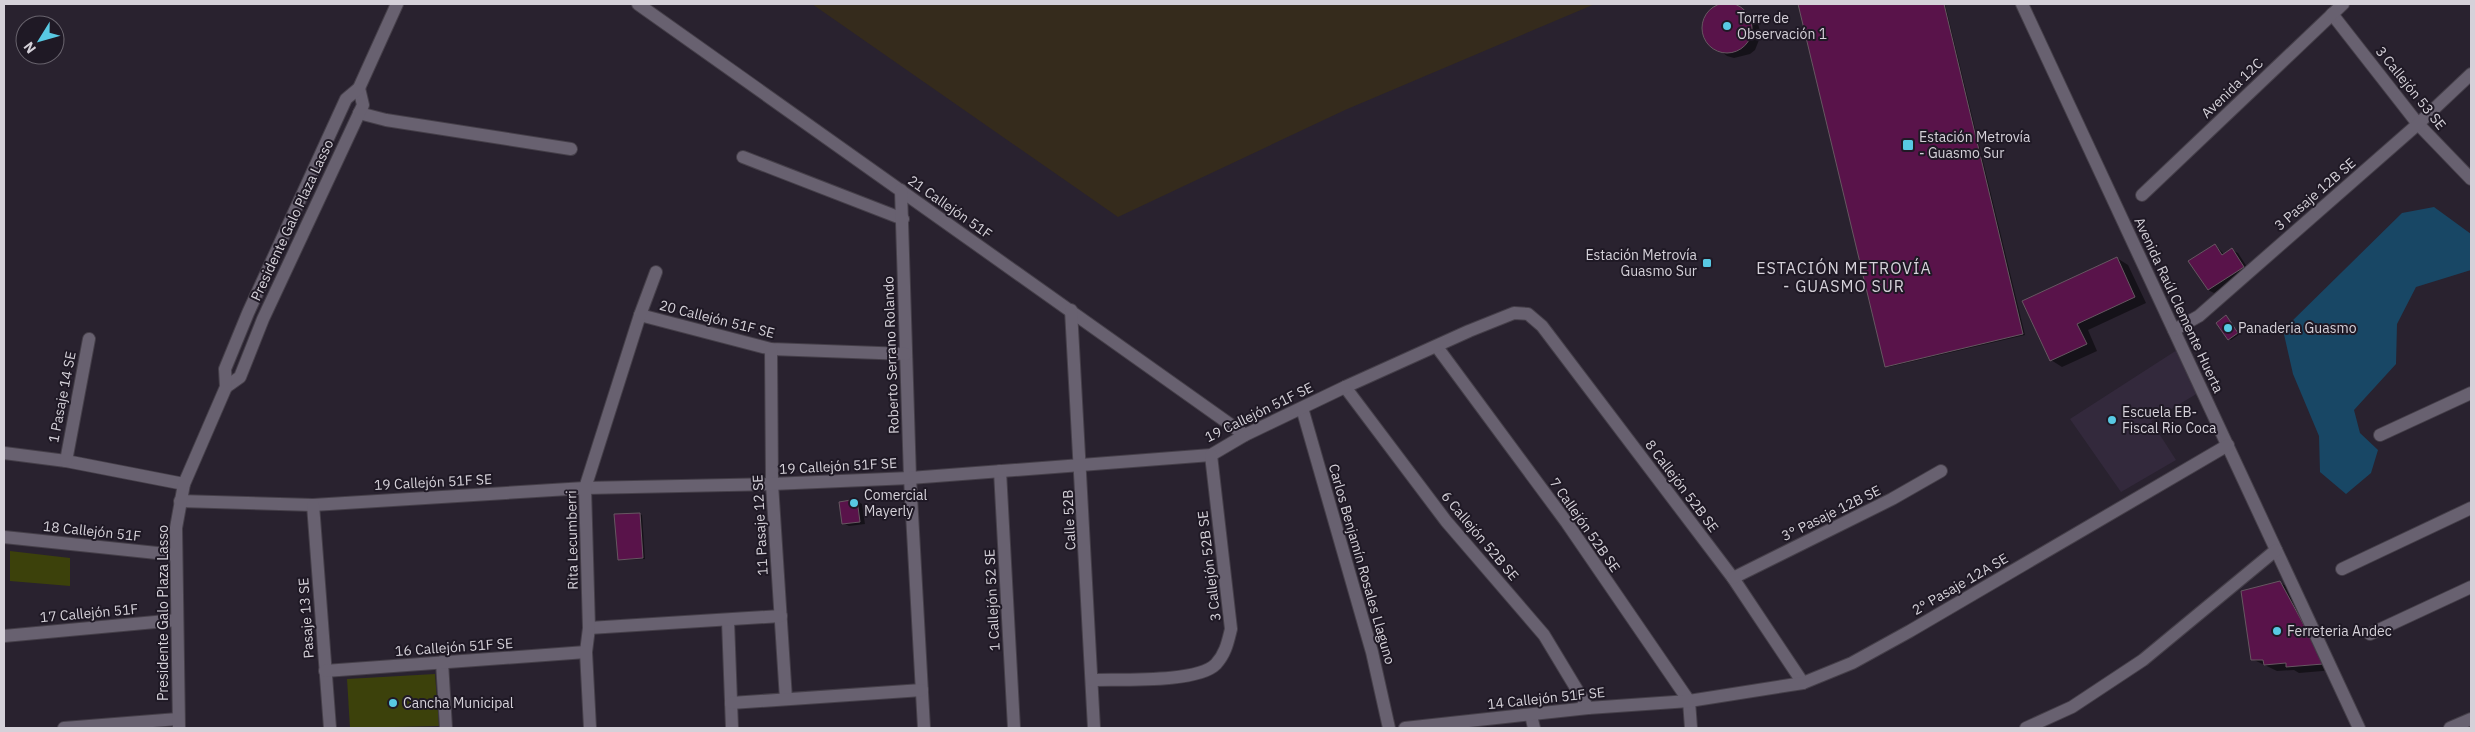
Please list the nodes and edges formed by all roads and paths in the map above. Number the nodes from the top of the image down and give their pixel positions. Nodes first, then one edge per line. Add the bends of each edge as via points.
1 (397, 4) edge
2 (638, 4) edge
3 (2022, 4) edge
4 (2343, 4) edge
5 (2332, 14) junction
6 (2471, 74) edge
7 (359, 88) junction
8 (359, 113) junction
9 (2418, 124) junction
10 (571, 149) dead end
11 (743, 157) dead end
12 (2471, 179) edge
13 (901, 190) junction
14 (2142, 195) dead end
15 (903, 219) junction
16 (656, 272) dead end
17 (1071, 310) junction
18 (1528, 314) joint
19 (640, 315) junction
20 (2174, 330) junction
21 (89, 339) dead end
22 (1436, 347) junction
23 (771, 349) junction
24 (906, 354) junction
25 (226, 387) junction
26 (1345, 387) junction
27 (2471, 393) edge
28 (1302, 408) junction
29 (1245, 435) junction
30 (2380, 435) dead end
31 (2228, 445) junction
32 (4, 453) edge
33 (1211, 455) junction
34 (66, 461) junction
35 (1081, 464) junction
36 (1000, 471) junction
37 (1941, 471) dead end
38 (910, 478) junction
39 (184, 484) junction
40 (772, 484) junction
41 (585, 488) junction
42 (180, 501) junction
43 (313, 505) junction
44 (2471, 508) edge
45 (4, 537) edge
46 (2276, 550) junction
47 (176, 555) junction
48 (2342, 570) dead end
49 (1733, 578) junction
50 (2471, 587) edge
51 (781, 616) junction
52 (177, 620) junction
53 (728, 621) junction
54 (589, 628) junction
55 (2370, 634) dead end
56 (4, 636) edge
57 (586, 652) junction
58 (442, 662) junction
59 (325, 671) junction
60 (1092, 680) junction
61 (1803, 683) junction
62 (922, 690) junction
63 (786, 699) junction
64 (1689, 701) junction
65 (731, 703) junction
66 (1588, 708) junction
67 (1530, 714) junction
68 (2471, 718) edge
69 (178, 723) edge
70 (64, 728) edge
71 (330, 728) edge
72 (446, 728) edge
73 (590, 728) edge
74 (732, 728) edge
75 (924, 728) edge
76 (1014, 728) edge
77 (1094, 728) edge
78 (1389, 728) edge
79 (1406, 728) edge
80 (1534, 728) edge
81 (1691, 728) edge
82 (2026, 728) edge
83 (2359, 728) edge
84 (2450, 728) edge

1 - 7 street, Presidente Galo Plaza Lasso
2 - 13 street, 21 Callejón 51F
3 - 20 street, Avenida Raúl Clemente Huerta
4 - 5 street, Avenida 12C
5 - 9 street, 3 Callejón 53 SE
5 - 14 street, Avenida 12C
6 - 9 street, 3 Pasaje 12B SE
7 - 8 street, Presidente Galo Plaza Lasso via 363,105
7 - 25 street, Presidente Galo Plaza Lasso via 346,99 248,313 226,368
8 - 10 street
8 - 25 street, Presidente Galo Plaza Lasso via 263,319 240,377
9 - 12 street, 3 Callejón 53 SE
9 - 20 street, 3 Pasaje 12B SE via 2199,316
11 - 15 street
13 - 15 street, Roberto Serrano Rolando
13 - 17 street, 21 Callejón 51F
15 - 24 street, Roberto Serrano Rolando
16 - 19 street, Rita Lecumberri
17 - 29 street, 21 Callejón 51F
17 - 35 street, Calle 52B
18 - 22 street, 19 Callejón 51F SE via 1514,313
18 - 49 street, 8 Callejón 52B SE via 1542,326
19 - 23 street, 20 Callejón 51F SE
19 - 41 street, Rita Lecumberri
20 - 31 street, Avenida Raúl Clemente Huerta
21 - 34 street, 1 Pasaje 14 SE
22 - 26 street, 19 Callejón 51F SE
22 - 64 street, 7 Callejón 52B SE via 1567,524
23 - 24 street, 20 Callejón 51F SE
23 - 40 street, 11 Pasaje 12 SE
24 - 38 street, Roberto Serrano Rolando
25 - 39 street, Presidente Galo Plaza Lasso
26 - 28 street, 19 Callejón 51F SE
26 - 66 street, 6 Callejón 52B SE via 1446,521 1544,635
27 - 30 street
28 - 29 street, 19 Callejón 51F SE
28 - 78 street, Carlos Benjamín Rosales Llaguno via 1372,652
29 - 33 street, 19 Callejón 51F SE
31 - 46 street, Avenida Raúl Clemente Huerta
31 - 61 street, 2° Pasaje 12A SE via 1910,631 1852,662
32 - 34 street
33 - 35 street, 19 Callejón 51F SE
33 - 60 street, 3 Callejón 52B SE via 1231,628 1227,647 1216,664 1200,674
34 - 39 street
35 - 36 street, 19 Callejón 51F SE
35 - 60 street, Calle 52B
36 - 38 street, 19 Callejón 51F SE
36 - 76 street, 1 Callejón 52 SE
37 - 49 street, 3° Pasaje 12B SE
38 - 40 street, 19 Callejón 51F SE
38 - 62 street, Roberto Serrano Rolando
39 - 42 street, Presidente Galo Plaza Lasso
40 - 41 street, 19 Callejón 51F SE
40 - 51 street, 11 Pasaje 12 SE
41 - 43 street, 19 Callejón 51F SE
41 - 54 street, Rita Lecumberri
42 - 43 street, 19 Callejón 51F SE
42 - 47 street, Presidente Galo Plaza Lasso
43 - 59 street, Pasaje 13 SE
44 - 48 street
45 - 47 street, 18 Callejón 51F
46 - 82 street via 2143,660 2072,708
46 - 83 street, Avenida Raúl Clemente Huerta
47 - 52 street, Presidente Galo Plaza Lasso
49 - 61 street, 8 Callejón 52B SE
50 - 55 street
51 - 53 street
51 - 63 street, 11 Pasaje 12 SE
52 - 56 street, 17 Callejón 51F
52 - 69 street, Presidente Galo Plaza Lasso
53 - 54 street
53 - 65 street
54 - 57 street, Rita Lecumberri
57 - 58 street, 16 Callejón 51F SE
57 - 73 street, Rita Lecumberri
58 - 59 street, 16 Callejón 51F SE
58 - 72 street
59 - 71 street, Pasaje 13 SE
60 - 77 street, Calle 52B
61 - 64 street, 2° Pasaje 12A SE
62 - 63 street
62 - 75 street, Roberto Serrano Rolando
63 - 65 street
64 - 66 street, 14 Callejón 51F SE
64 - 81 street
65 - 74 street
66 - 67 street, 14 Callejón 51F SE
67 - 79 street, 14 Callejón 51F SE
67 - 80 street
68 - 84 street
69 - 70 street

